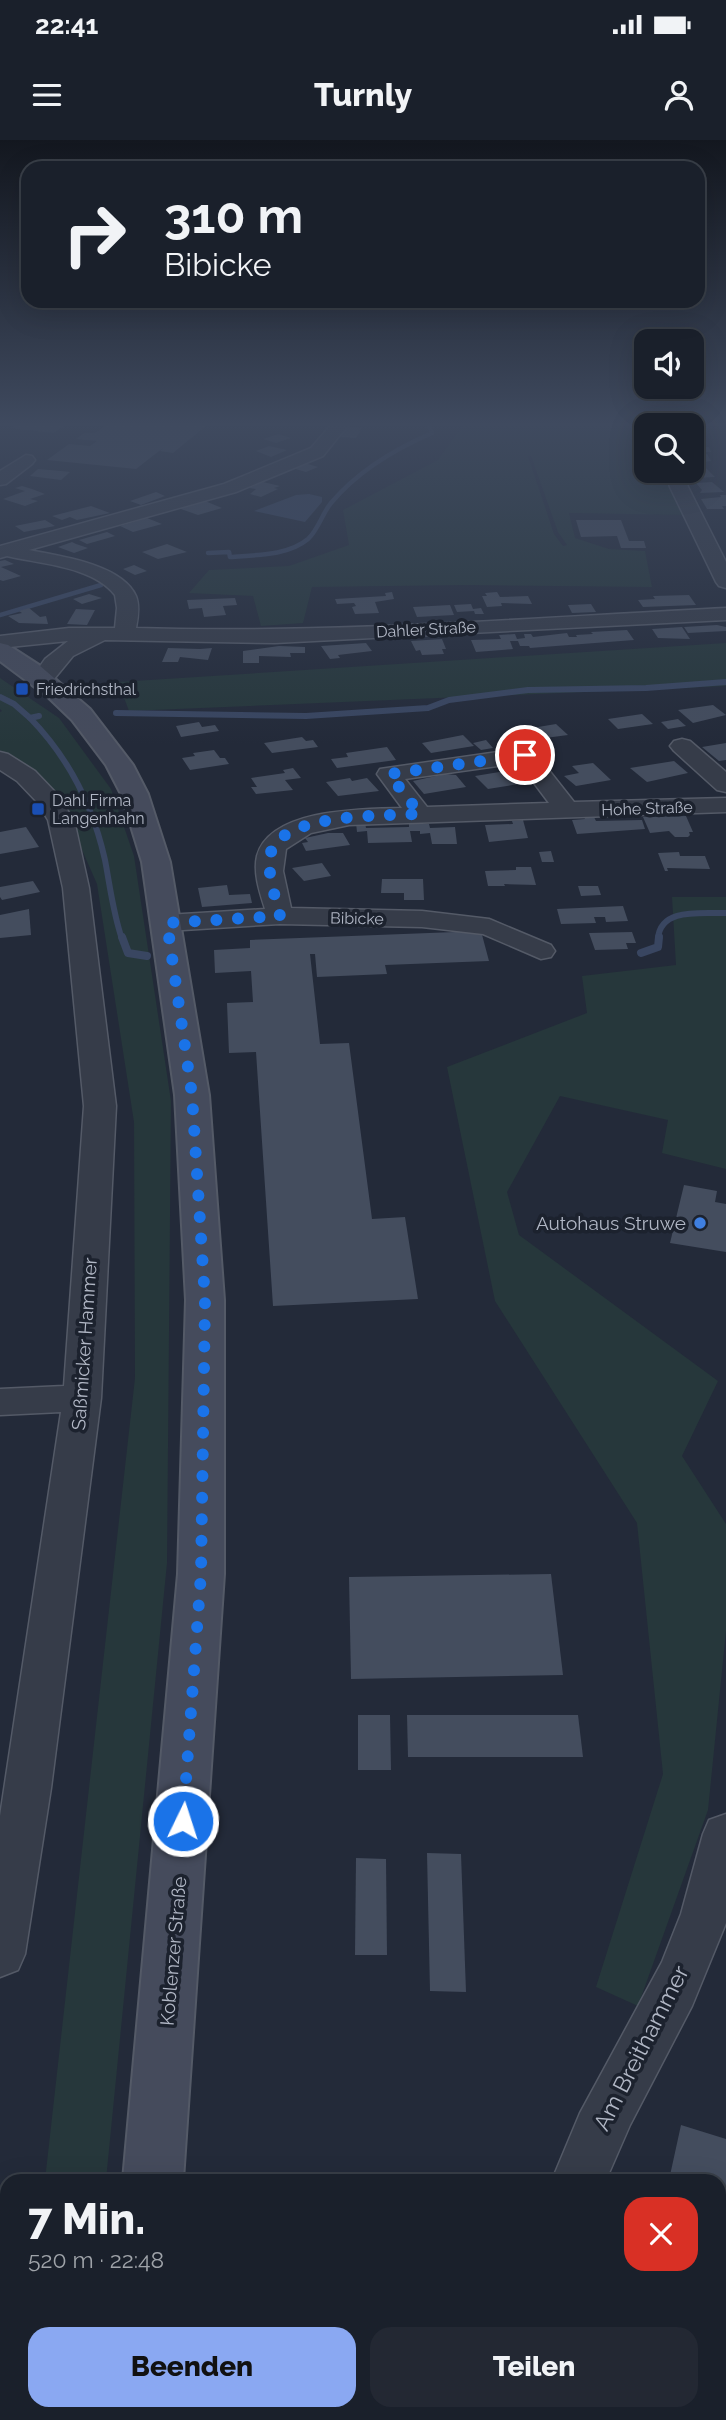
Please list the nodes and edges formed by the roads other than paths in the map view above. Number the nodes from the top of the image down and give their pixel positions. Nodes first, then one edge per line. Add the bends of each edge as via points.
1 (65, 531) edge
2 (701, 531) edge
3 (2, 548) edge
4 (726, 582) edge
5 (726, 614) edge
6 (125, 632) junction
7 (101, 635) junction
8 (1, 649) edge
9 (42, 679) junction
10 (682, 746) dead end
11 (0, 759) edge
12 (726, 785) edge
13 (726, 805) edge
14 (567, 810) junction
15 (420, 814) junction
16 (280, 916) junction
17 (167, 923) junction
18 (541, 951) dead end
19 (82, 1398) junction
20 (0, 1402) edge
21 (726, 1834) edge
22 (0, 1954) edge
23 (153, 2174) edge
24 (581, 2174) edge

1 - 3 street
2 - 4 street
3 - 6 street via 87,570 115,583 125,593
5 - 6 street, Dahler Straße via 276,637
6 - 7 street, Dahler Straße
6 - 8 street, Dahler Straße via 49,634
7 - 8 street, Dahler Straße
7 - 9 street, Dahler Straße via 63,652
8 - 9 main road, Koblenzer Straße
9 - 17 main road, Koblenzer Straße via 89,722 132,785 149,833
10 - 12 street
11 - 19 street, Saßmicker Hammer via 26,776 61,820 76,888 100,1106
13 - 14 street, Hohe Straße
14 - 15 street, Hohe Straße
14 - 15 street via 525,755 389,774
15 - 16 street, Hohe Straße via 349,817 288,834 275,844 270,857
16 - 17 street, Bibicke
16 - 18 street, Bibicke via 422,919 489,927
17 - 23 main road, Koblenzer Straße via 192,1095 205,1300 201,1574
19 - 20 street
19 - 22 street, Saßmicker Hammer
21 - 24 street, Am Breithammer via 718,1875 675,1989 594,2139

